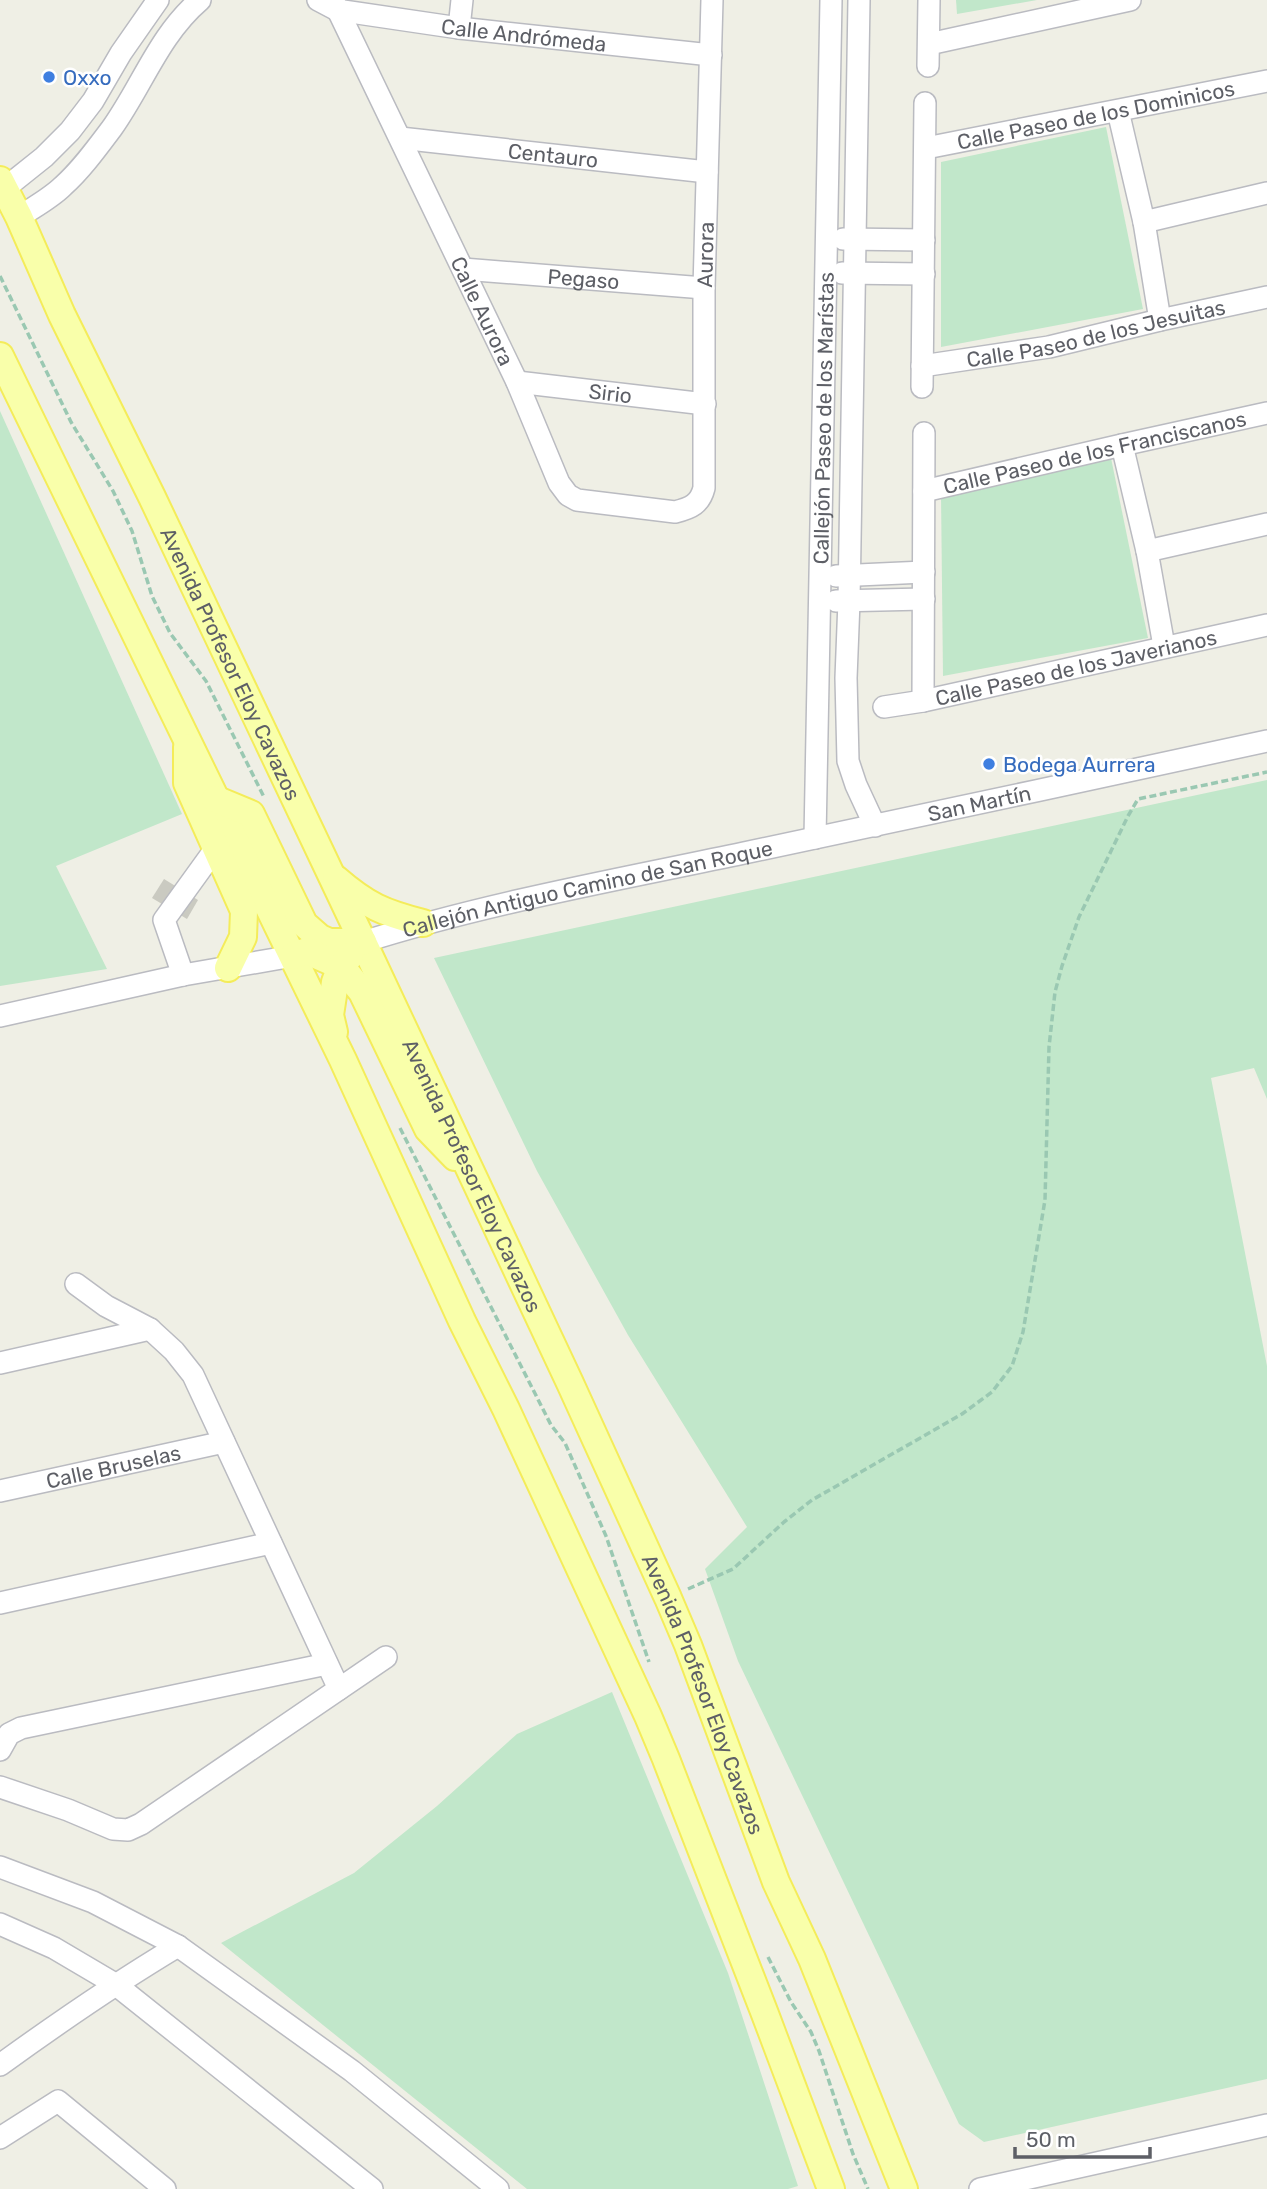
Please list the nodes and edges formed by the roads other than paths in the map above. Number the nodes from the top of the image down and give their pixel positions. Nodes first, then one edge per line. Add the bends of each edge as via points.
1 (158, 0) edge
2 (200, 0) edge
3 (462, 0) edge
4 (712, 0) edge
5 (831, 0) edge
6 (859, 0) edge
7 (929, 0) edge
8 (1130, 0) edge
9 (330, 3) edge
10 (1101, 3) edge
11 (459, 28) junction
12 (929, 44) junction
13 (121, 53) junction
14 (711, 55) junction
15 (928, 66) dead end
16 (146, 69) junction
17 (1267, 81) edge
18 (925, 103) dead end
19 (1118, 111) junction
20 (400, 138) junction
21 (926, 148) junction
22 (707, 172) junction
23 (2, 184) edge
24 (1267, 193) edge
25 (19, 217) junction
26 (1144, 222) junction
27 (827, 238) junction
28 (855, 240) junction
29 (924, 240) junction
30 (463, 269) junction
31 (826, 273) junction
32 (855, 273) junction
33 (924, 274) junction
34 (704, 288) junction
35 (1267, 297) edge
36 (1160, 320) junction
37 (0, 356) edge
38 (517, 382) junction
39 (705, 404) junction
40 (1267, 414) edge
41 (924, 433) dead end
42 (1122, 444) junction
43 (924, 491) junction
44 (695, 505) joint
45 (1267, 524) edge
46 (1147, 551) junction
47 (924, 572) junction
48 (850, 575) junction
49 (820, 576) junction
50 (924, 599) junction
51 (820, 600) junction
52 (849, 601) junction
53 (1267, 625) edge
54 (1164, 646) junction
55 (923, 701) junction
56 (884, 707) dead end
57 (1267, 741) edge
58 (187, 742) junction
59 (215, 799) junction
60 (875, 826) junction
61 (815, 838) junction
62 (216, 848) junction
63 (328, 873) junction
64 (423, 923) junction
65 (363, 942) junction
66 (293, 956) junction
67 (341, 966) junction
68 (228, 968) junction
69 (183, 975) junction
70 (372, 1014) junction
71 (0, 1016) edge
72 (336, 1039) junction
73 (469, 1171) junction
74 (76, 1284) dead end
75 (150, 1329) junction
76 (0, 1363) edge
77 (224, 1442) junction
78 (0, 1491) edge
79 (271, 1543) junction
80 (0, 1604) edge
81 (386, 1657) dead end
82 (327, 1664) junction
83 (339, 1689) junction
84 (0, 1750) edge
85 (0, 1787) edge
86 (0, 1867) edge
87 (0, 1924) edge
88 (178, 1946) junction
89 (115, 1984) junction
90 (0, 2065) edge
91 (1267, 2126) edge
92 (0, 2138) edge
93 (471, 2181) edge
94 (165, 2189) edge
95 (372, 2189) edge
96 (498, 2189) edge
97 (831, 2189) edge
98 (904, 2189) edge
99 (980, 2189) edge

1 - 13 street
2 - 16 street via 186,12
3 - 11 street
4 - 14 street, Aurora
5 - 27 street, Callejón Paseo de los Marístas
6 - 28 street, Callejón Paseo de los Marístas
7 - 12 street
8 - 10 street
9 - 11 street, Calle Andrómeda
9 - 20 street, Calle Aurora
10 - 12 street
11 - 14 street, Calle Andrómeda
12 - 15 street
13 - 16 street
13 - 23 street via 70,131 44,157
14 - 22 street, Aurora
16 - 25 street via 113,127 86,161 63,187
17 - 19 street, Calle Paseo de los Dominicos
18 - 21 street
19 - 21 street, Calle Paseo de los Dominicos
19 - 26 street
20 - 22 street, Centauro
20 - 30 street, Calle Aurora
21 - 29 street
22 - 34 street, Aurora
23 - 25 main road, Avenida Profesor Eloy Cavazos
24 - 26 street
25 - 63 main road, Avenida Profesor Eloy Cavazos
26 - 36 street
27 - 28 street
27 - 31 street, Callejón Paseo de los Marístas
28 - 29 street
28 - 32 street, Callejón Paseo de los Marístas
29 - 33 street
30 - 34 street, Pegaso
30 - 38 street, Calle Aurora
31 - 32 street
31 - 49 street, Callejón Paseo de los Marístas
32 - 33 street
32 - 48 street, Callejón Paseo de los Marístas
33 - 36 street, Calle Paseo de los Jesuitas via 922,376
34 - 39 street, Aurora
35 - 36 street, Calle Paseo de los Jesuitas
37 - 58 main road
38 - 39 street, Sirio
38 - 44 street, Calle Aurora via 547,458 568,495 676,512
39 - 44 street, Aurora via 704,488
40 - 42 street, Calle Paseo de los Franciscanos
41 - 43 street
42 - 43 street, Calle Paseo de los Franciscanos
42 - 46 street
43 - 47 street
45 - 46 street
46 - 54 street
47 - 48 street
47 - 50 street
48 - 49 street
48 - 52 street, Callejón Paseo de los Marístas
49 - 51 street, Callejón Paseo de los Marístas
50 - 52 street
50 - 55 street
51 - 52 street
51 - 61 street, Callejón Paseo de los Marístas
52 - 60 street, Callejón Paseo de los Marístas via 848,761
53 - 54 street, Calle Paseo de los Javerianos
54 - 55 street, Calle Paseo de los Javerianos
55 - 56 street, Calle Paseo de los Javerianos
57 - 60 street, San Martín
58 - 59 main road
58 - 62 main road via 187,783
59 - 65 main road via 251,814 304,924 329,942
59 - 66 main road
60 - 61 street, San Martín
61 - 64 street, Callejón Antiguo Camino de San Roque
62 - 68 main road via 244,911 243,937
62 - 69 street via 164,920
63 - 64 main road via 356,897 387,914
63 - 65 main road, Avenida Profesor Eloy Cavazos
64 - 65 street, Callejón Antiguo Camino de San Roque
65 - 67 main road
65 - 73 main road, Avenida Profesor Eloy Cavazos
66 - 67 main road via 307,951
66 - 68 street
66 - 72 main road
67 - 70 main road via 362,992
67 - 72 main road via 330,1015
68 - 69 street
69 - 71 street
70 - 72 main road via 358,1007 341,1012
70 - 73 main road via 428,1129
72 - 97 main road via 666,1759
73 - 98 main road, Avenida Profesor Eloy Cavazos via 668,1598 776,1882 812,1959
74 - 75 street
75 - 76 street
75 - 77 street via 193,1375
77 - 78 street, Calle Bruselas
77 - 79 street
79 - 80 street
79 - 82 street
81 - 83 street
82 - 83 street
82 - 84 street via 21,1728 9,1734
83 - 85 street via 128,1830 113,1829
86 - 88 street via 93,1902
87 - 89 street via 54,1948
88 - 89 street
88 - 93 street via 352,2071
89 - 90 street
89 - 95 street
91 - 99 street
92 - 94 street via 58,2101
93 - 96 street

